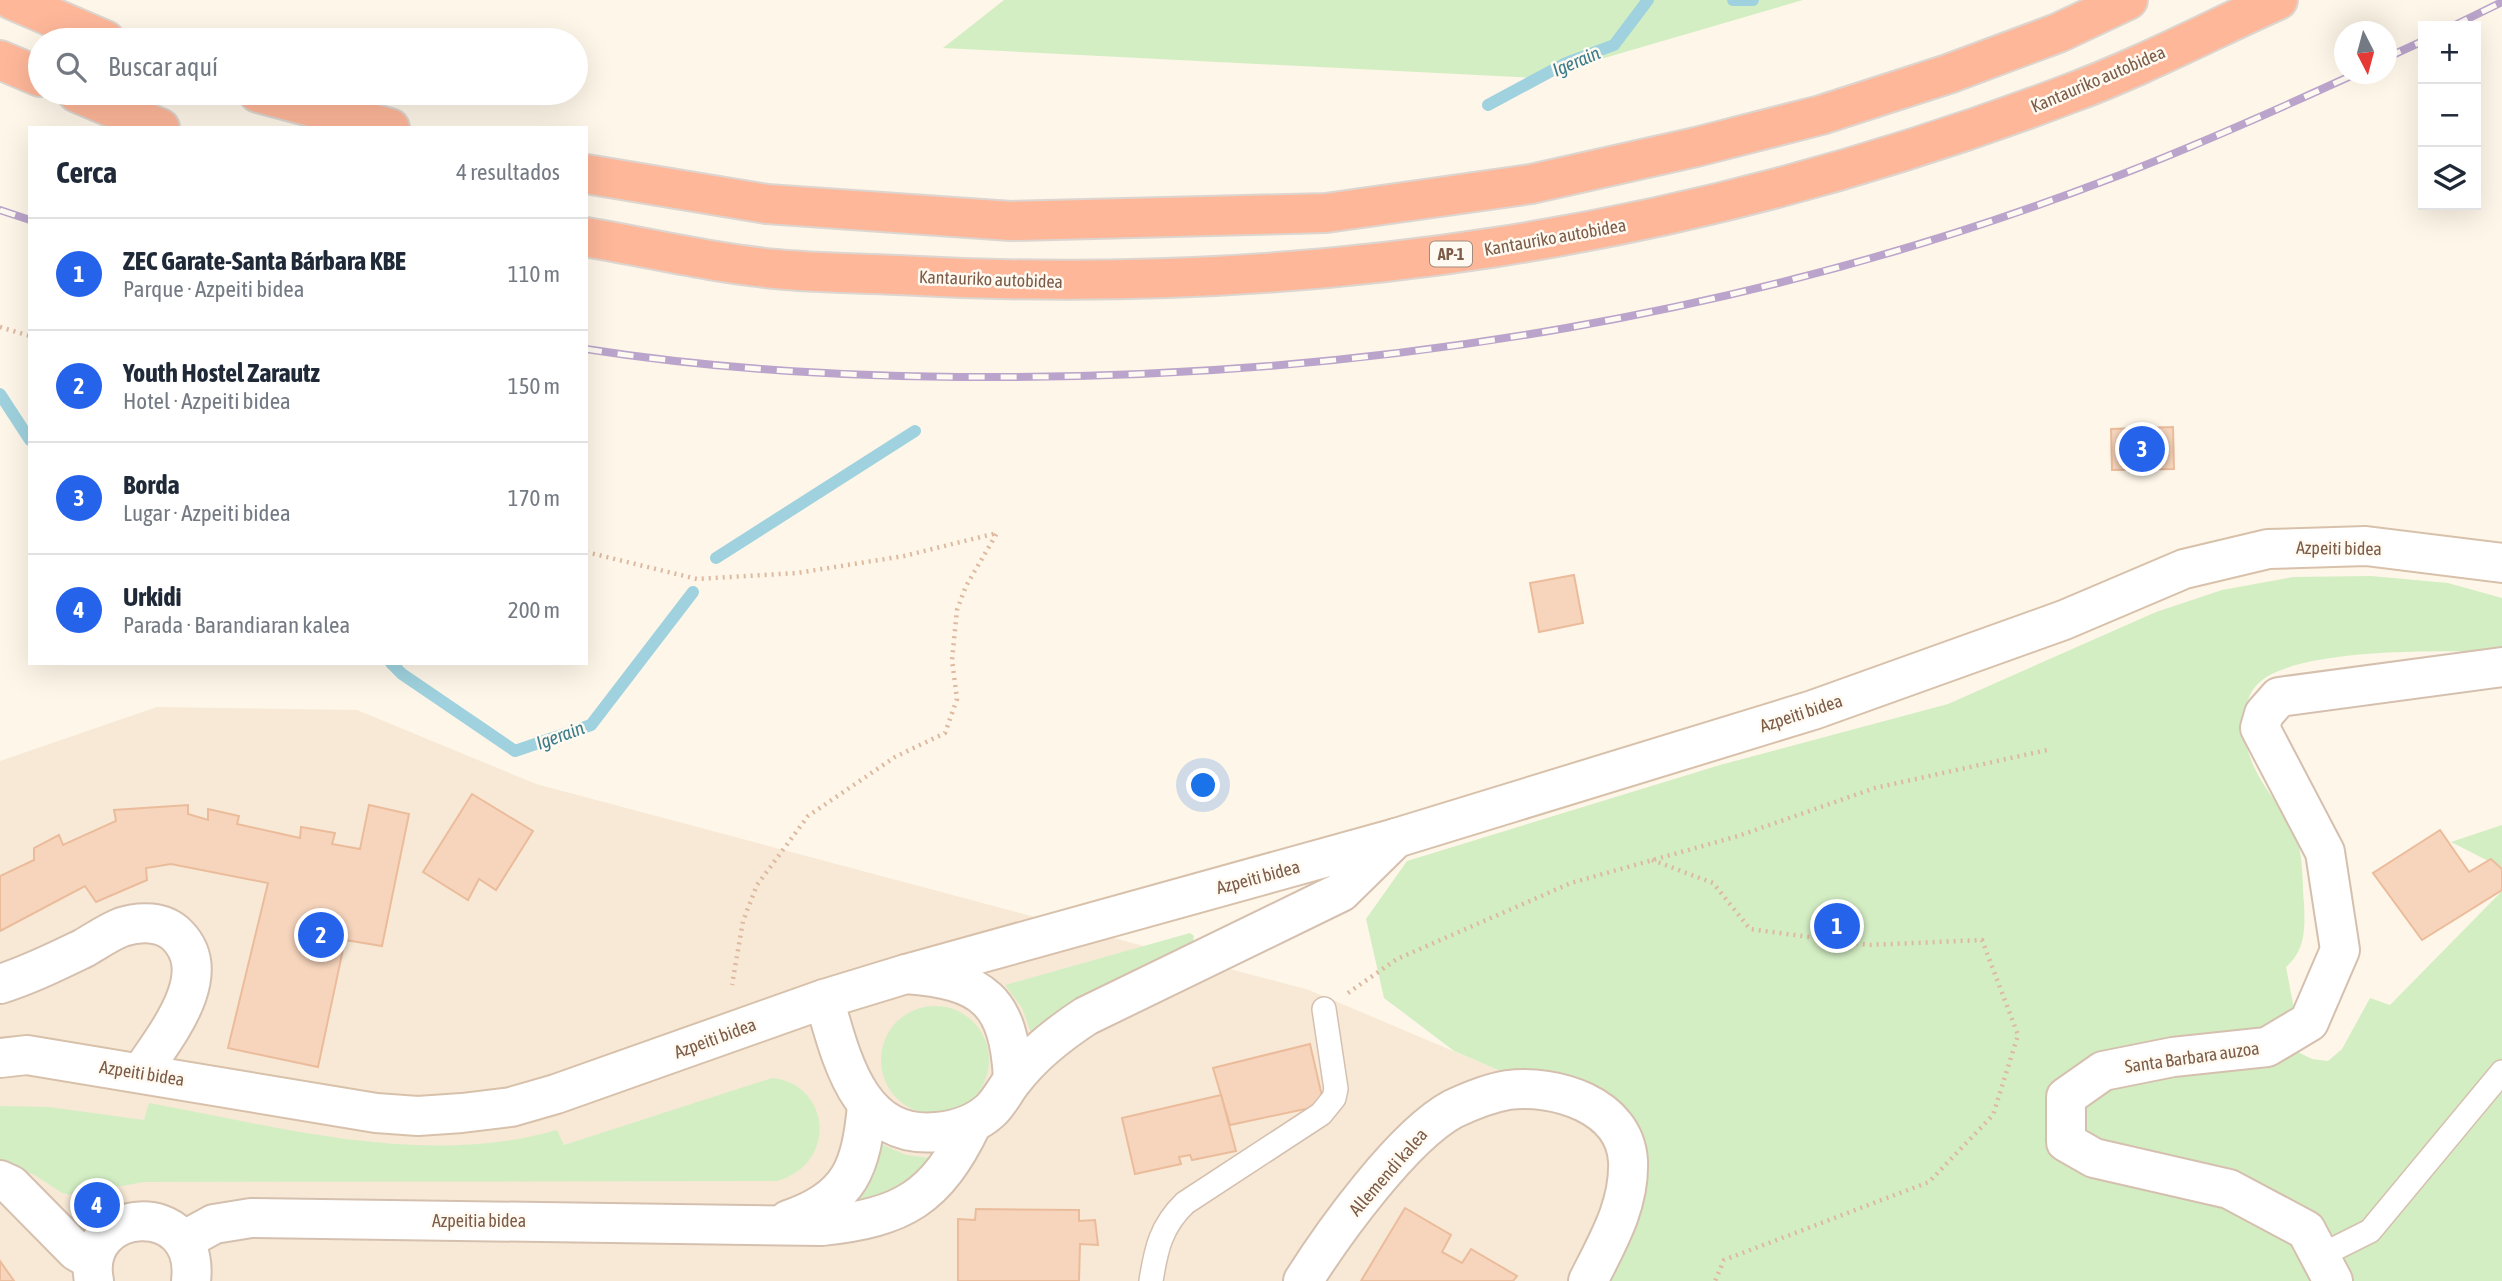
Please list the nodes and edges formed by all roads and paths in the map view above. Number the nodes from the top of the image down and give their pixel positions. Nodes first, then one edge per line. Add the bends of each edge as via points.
1 (12, 0) edge
2 (2128, 0) edge
3 (2278, 0) edge
4 (77, 28) edge
5 (0, 61) edge
6 (28, 72) edge
7 (105, 105) edge
8 (303, 105) edge
9 (155, 126) edge
10 (382, 126) edge
11 (588, 174) edge
12 (588, 237) edge
13 (0, 327) edge
14 (28, 335) edge
15 (588, 552) edge
16 (2502, 563) edge
17 (2502, 667) edge
18 (2047, 750) dead end
19 (1396, 838) junction
20 (1652, 860) junction
21 (906, 974) junction
22 (0, 984) edge
23 (732, 985) dead end
24 (824, 999) junction
25 (1324, 1009) joint
26 (0, 1058) edge
27 (2502, 1072) edge
28 (141, 1073) junction
29 (1013, 1079) junction
30 (867, 1106) junction
31 (972, 1124) junction
32 (0, 1180) edge
33 (780, 1223) junction
34 (183, 1241) junction
35 (2326, 1269) edge
36 (94, 1271) edge
37 (191, 1281) edge
38 (1151, 1281) edge
39 (1303, 1281) edge
40 (1588, 1281) edge
41 (1715, 1281) edge

1 - 4 highway
2 - 11 highway via 2058,33 1948,74 1808,118 1531,184 1325,213 1010,221 767,204
3 - 12 highway, Kantauriko autobidea / AP-1 via 2075,92 1841,172 1707,208 1532,244 1330,271 1022,282 774,269
5 - 6 highway
7 - 9 highway
8 - 10 highway
13 - 14 path
15 - 23 path via 697,579 797,573 904,556 997,533 957,610 952,660 957,699 945,733 895,757 807,816 757,884 743,921
16 - 19 street, Azpeiti bidea via 2366,546 2268,549 2184,569 2064,621 1813,710
17 - 35 street, Santa Barbara auzoa via 2278,697 2264,713 2260,728 2325,852 2340,950 2309,1022 2267,1047 2173,1057 2103,1071 2066,1097 2066,1142 2094,1158 2229,1189 2306,1230
18 - 20 path via 1875,788 1738,836
19 - 21 street, Azpeiti bidea
19 - 29 street via 1341,892 1086,1016 1063,1031
20 - 25 path via 1571,883 1397,958
20 - 41 path via 1713,883 1750,929 1868,945 1982,940 2018,1035 1993,1115 1929,1182 1724,1260
21 - 24 street, Azpeiti bidea
21 - 29 street via 946,977 973,987 991,1003 1009,1035
22 - 28 street via 121,928 145,922 170,928 187,946 193,975 176,1020
24 - 28 street, Azpeiti bidea via 556,1094 511,1107 462,1113 376,1113
24 - 30 street via 844,1066
25 - 38 lane via 1336,1081 1334,1098 1321,1114 1185,1203 1156,1245
26 - 28 street, Azpeiti bidea via 27,1055
27 - 35 lane via 2370,1231
29 - 31 street via 990,1111
30 - 31 street via 888,1121 928,1133
30 - 33 street via 863,1147 848,1182 811,1212
31 - 33 street, Azpeitia bidea via 945,1173 909,1203 860,1222 822,1226
32 - 36 street
33 - 34 street, Azpeitia bidea via 251,1218 214,1224
34 - 36 street via 164,1225 140,1220 124,1224 99,1245
34 - 37 street via 190,1254
39 - 40 street, Allemendi kalea via 1329,1240 1428,1126 1482,1097 1535,1089 1561,1093 1601,1112 1623,1139 1628,1157 1626,1194 1619,1217

